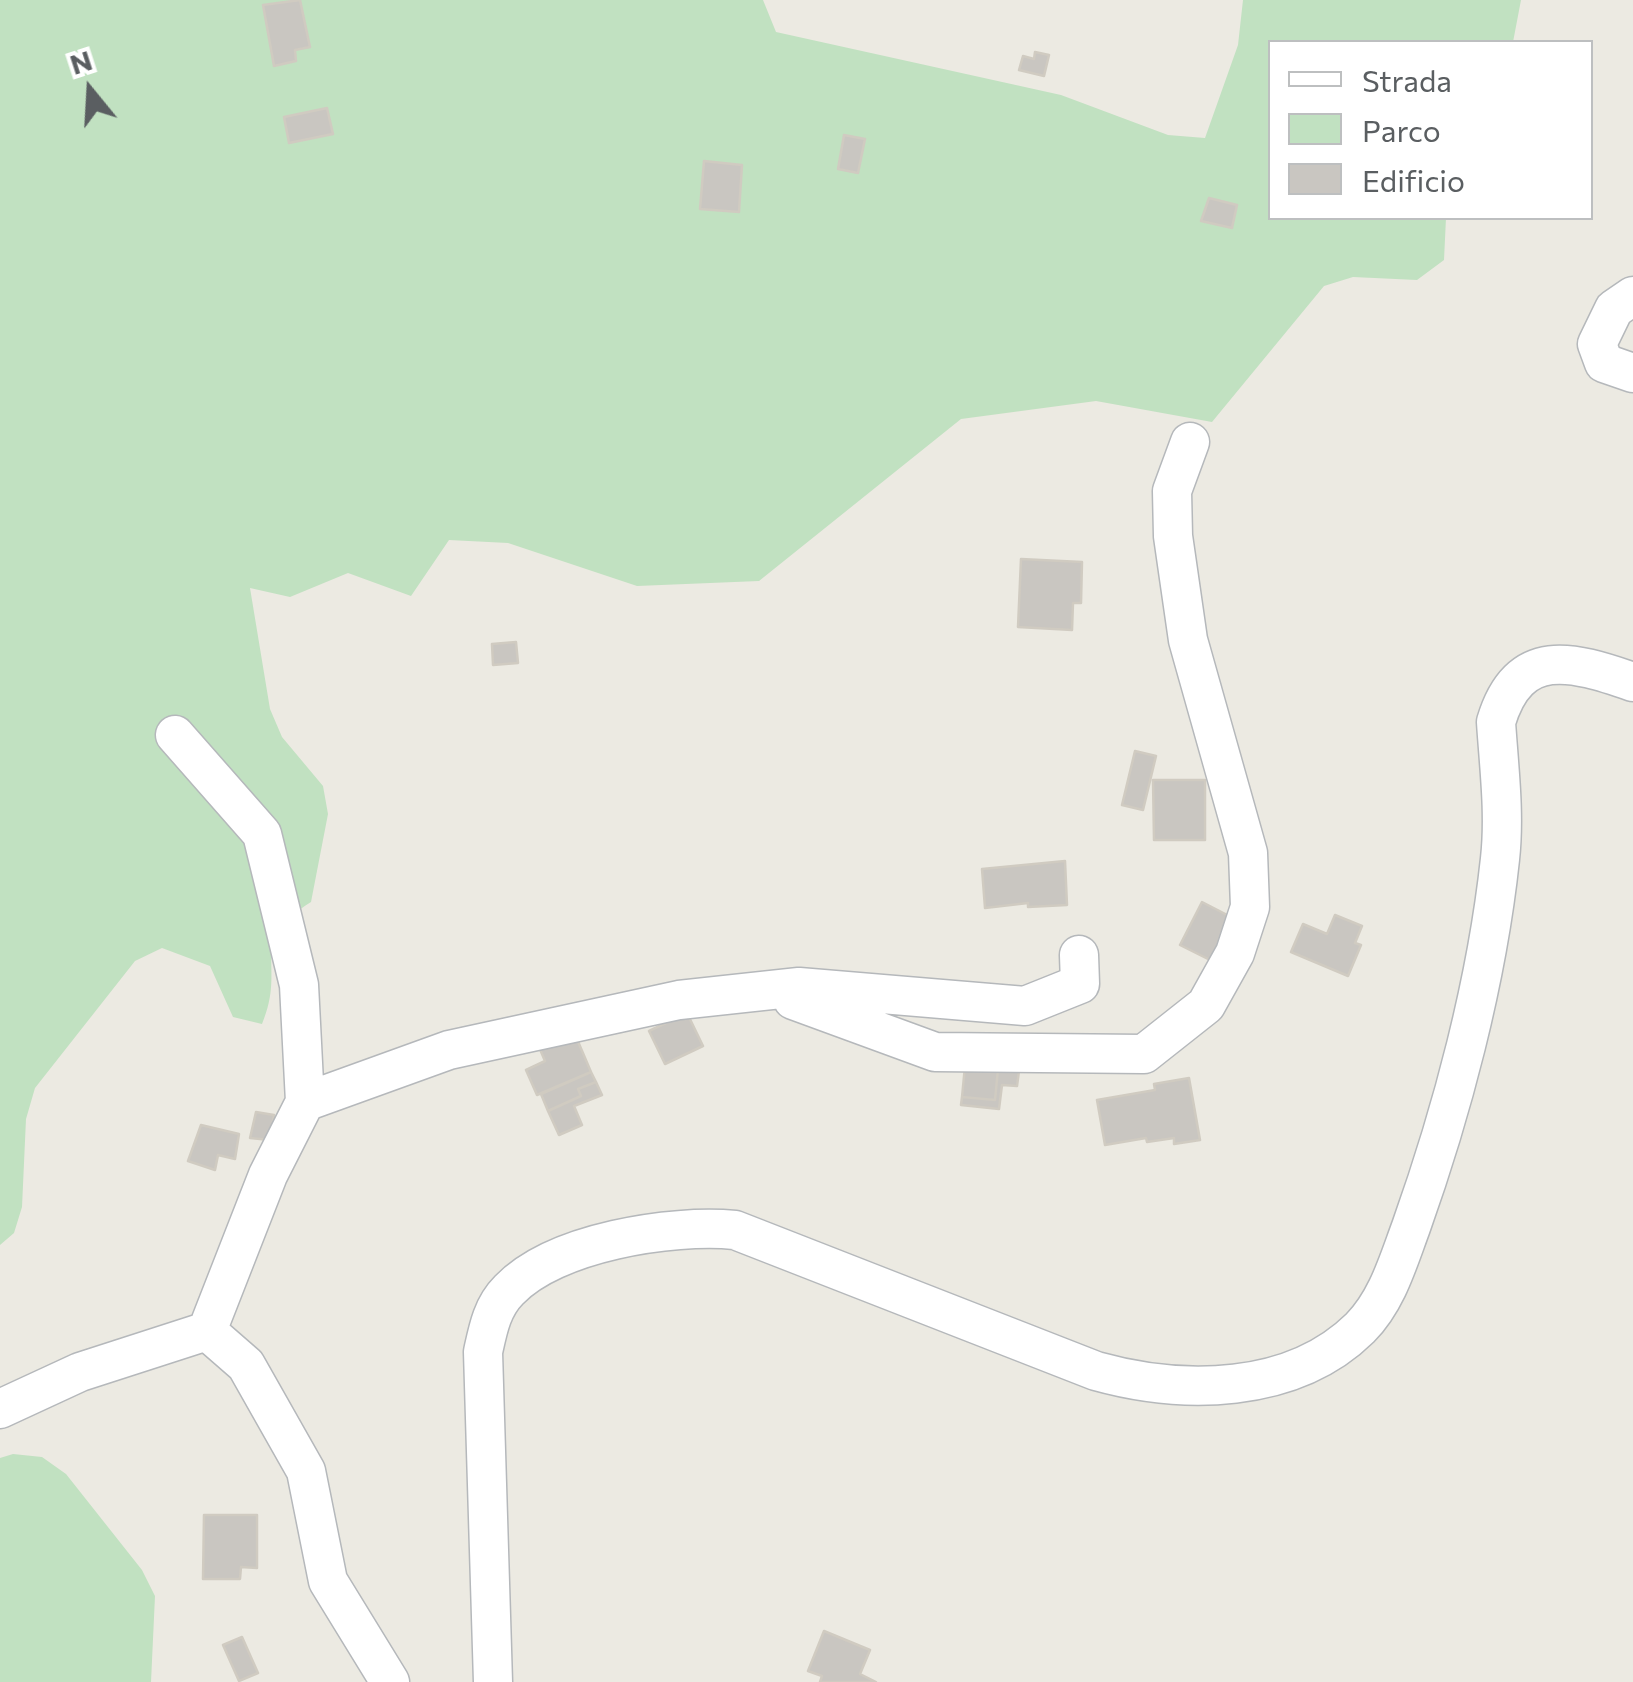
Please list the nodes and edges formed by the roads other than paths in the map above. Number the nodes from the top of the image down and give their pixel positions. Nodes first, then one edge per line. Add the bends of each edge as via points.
1 (1633, 296) edge
2 (1633, 373) edge
3 (1190, 442) dead end
4 (1633, 682) edge
5 (174, 735) dead end
6 (1080, 955) dead end
7 (767, 990) junction
8 (305, 1102) junction
9 (208, 1330) junction
10 (0, 1409) edge
11 (390, 1682) edge
12 (493, 1682) edge

1 - 2 street via 1614,309 1597,344 1604,362
3 - 7 street via 1172,491 1173,536 1188,640 1248,853 1250,889 1235,953 1206,1005 1144,1054 935,1052
4 - 12 street via 1576,662 1549,665 1511,684 1502,701 1496,722 1501,857 1449,1121 1389,1287 1363,1326 1334,1350 1288,1372 1234,1384 1146,1385 734,1230 701,1227 573,1252 529,1271 506,1292 490,1319 483,1352
5 - 8 street via 262,834 298,985
6 - 7 street via 1080,984 1026,1006
7 - 8 street via 679,1000 449,1050
8 - 9 street via 268,1175
9 - 10 street via 80,1372
9 - 11 street via 246,1365 306,1471 328,1581

